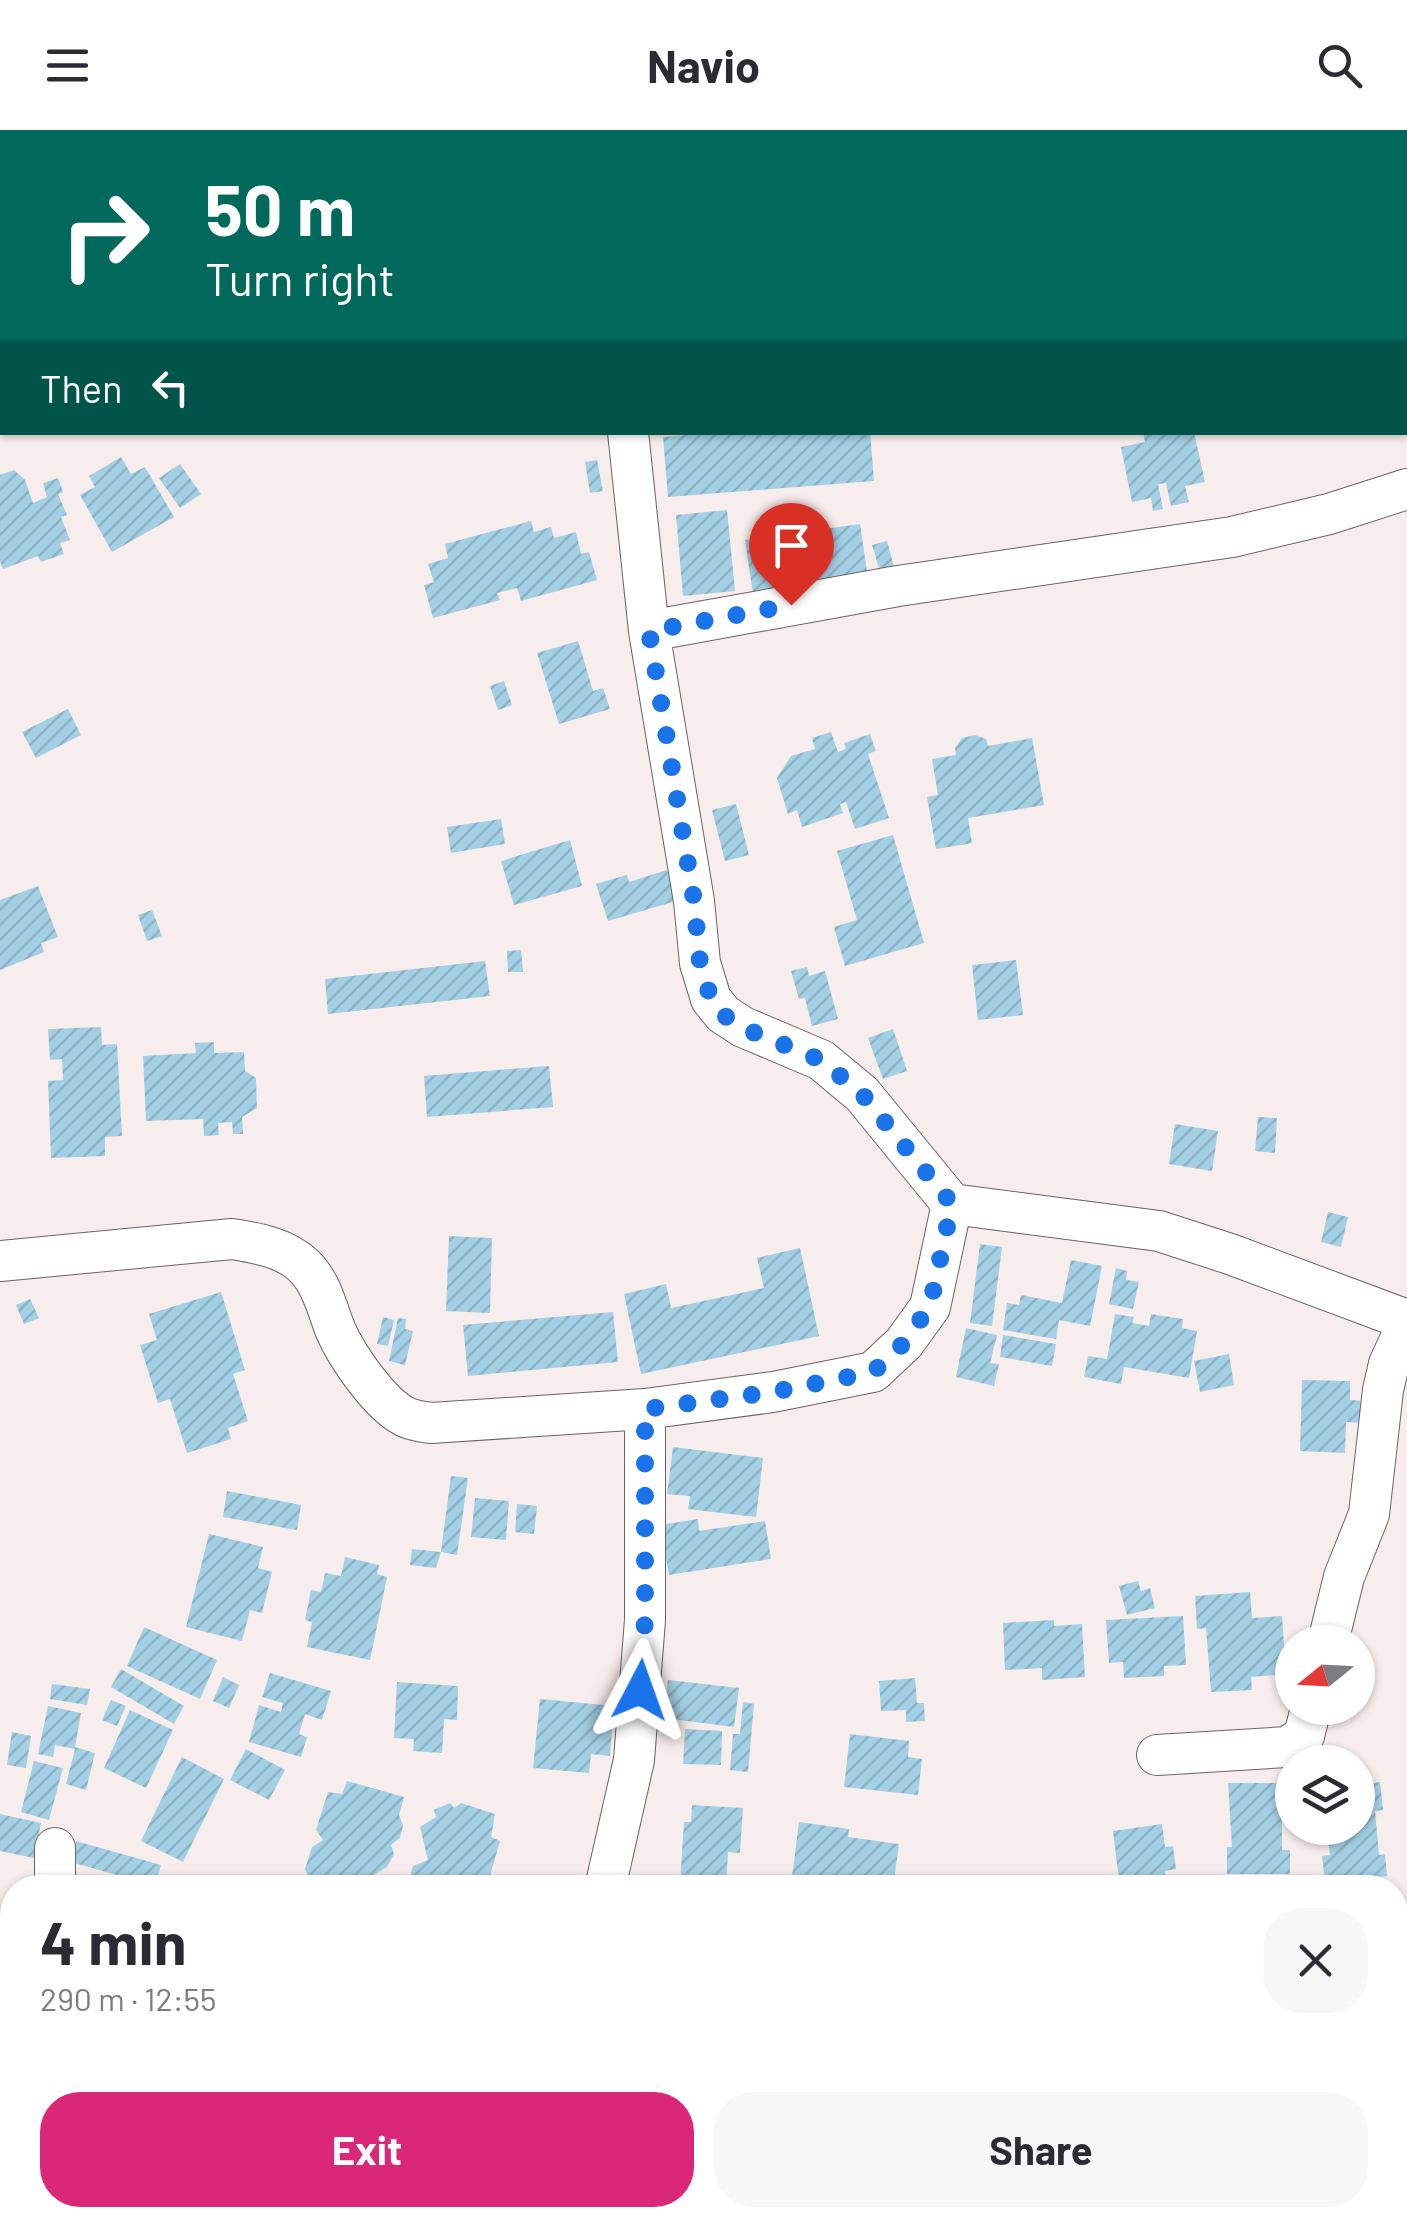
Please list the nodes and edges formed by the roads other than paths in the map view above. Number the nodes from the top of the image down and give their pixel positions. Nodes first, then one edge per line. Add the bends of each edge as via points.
1 (628, 435) edge
2 (1407, 488) edge
3 (649, 631) junction
4 (952, 1204) junction
5 (0, 1262) edge
6 (1407, 1323) edge
7 (645, 1409) junction
8 (1332, 1625) edge
9 (1307, 1725) edge
10 (1157, 1755) dead end
11 (607, 1875) edge

1 - 3 street
2 - 3 street via 1232,537
3 - 4 street via 711,999 743,1028 821,1060 862,1094
4 - 6 street via 1159,1232
4 - 7 street via 930,1306 873,1372
5 - 7 street via 232,1240 264,1244 305,1266 362,1374 411,1420
6 - 8 street via 1383,1390 1369,1514
7 - 11 street via 645,1620 634,1760
9 - 10 street via 1304,1736 1287,1748

